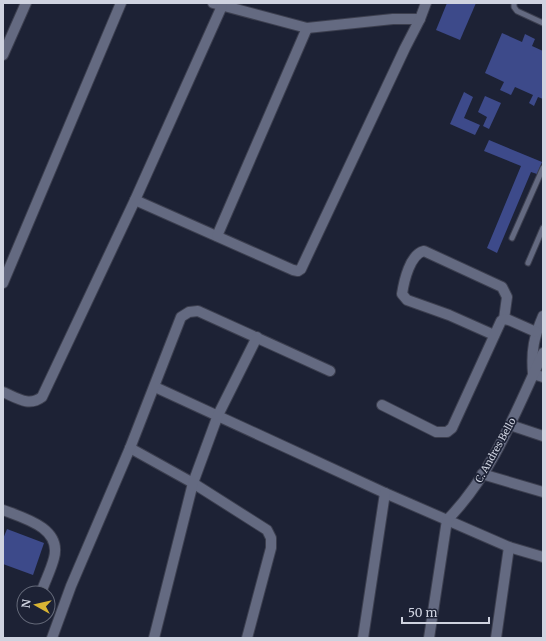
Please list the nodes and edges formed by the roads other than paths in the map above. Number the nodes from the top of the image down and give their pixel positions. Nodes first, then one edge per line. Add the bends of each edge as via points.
1 (26, 3) edge
2 (121, 3) edge
3 (426, 3) edge
4 (514, 3) edge
5 (218, 4) edge
6 (420, 19) junction
7 (543, 23) edge
8 (307, 28) junction
9 (3, 55) edge
10 (543, 168) edge
11 (136, 200) junction
12 (543, 228) edge
13 (217, 236) junction
14 (512, 238) dead end
15 (528, 263) dead end
16 (3, 283) edge
17 (543, 316) edge
18 (504, 319) junction
19 (536, 332) junction
20 (494, 334) junction
21 (257, 337) junction
22 (543, 353) edge
23 (330, 371) dead end
24 (538, 375) edge
25 (155, 387) junction
26 (3, 392) edge
27 (382, 405) dead end
28 (218, 415) junction
29 (510, 425) junction
30 (543, 436) edge
31 (130, 448) junction
32 (482, 474) junction
33 (193, 483) junction
34 (385, 492) junction
35 (543, 492) edge
36 (3, 510) edge
37 (447, 520) junction
38 (509, 547) junction
39 (543, 556) edge
40 (44, 585) edge
41 (52, 638) edge
42 (154, 638) edge
43 (247, 638) edge
44 (363, 638) edge
45 (429, 638) edge
46 (496, 638) edge

1 - 9 street
2 - 16 street
3 - 6 street
4 - 7 lane via 517,11
5 - 8 street
5 - 11 street
6 - 8 street via 392,19
6 - 13 street via 301,269 293,270
8 - 13 street
10 - 14 lane
11 - 13 street
11 - 26 street via 42,397 28,402
12 - 15 lane
17 - 19 street, C. Andres Bello
18 - 19 street
18 - 20 street
18 - 20 street via 507,297 502,287 424,251 414,257 402,294 407,300
19 - 24 street, C. Andres Bello via 532,357
20 - 27 street via 452,428 447,432 436,432
21 - 23 street
21 - 25 street via 198,311 189,312 181,317
21 - 28 street
22 - 24 street, C. Andres Bello
24 - 29 street, C. Andres Bello
25 - 28 street
25 - 31 street
28 - 33 street
28 - 34 street
29 - 30 street
29 - 32 street, C. Andres Bello
31 - 33 street
31 - 41 street via 70,586
32 - 35 street
32 - 37 street, C. Andres Bello via 461,506
33 - 42 street
33 - 43 street via 267,530 271,538 271,548
34 - 37 street
34 - 44 street
36 - 40 street via 42,527 55,541 54,556
37 - 38 street
37 - 45 street
38 - 39 street
38 - 46 street

